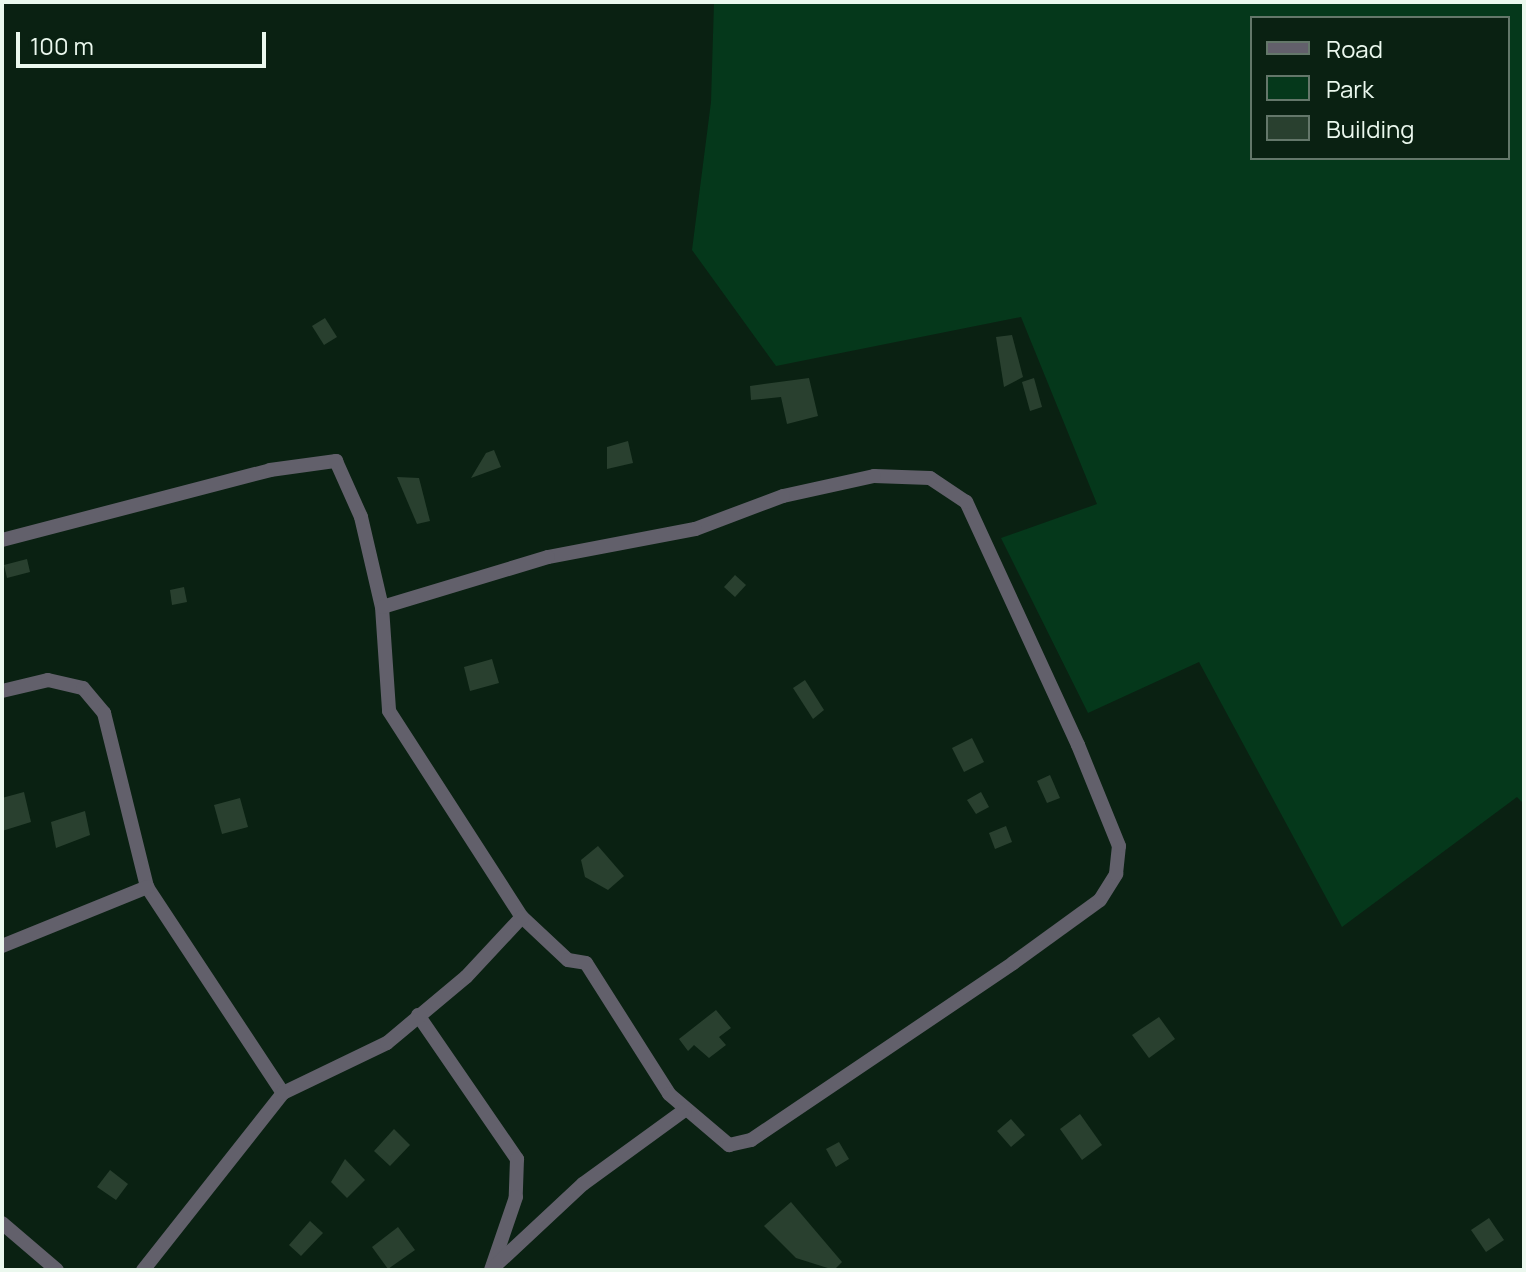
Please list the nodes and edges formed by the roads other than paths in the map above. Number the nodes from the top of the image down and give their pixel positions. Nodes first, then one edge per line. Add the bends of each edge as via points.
1 (2, 540) edge
2 (382, 607) junction
3 (2, 691) edge
4 (147, 887) junction
5 (522, 917) junction
6 (2, 946) edge
7 (418, 1015) junction
8 (283, 1093) junction
9 (685, 1110) junction
10 (2, 1223) edge
11 (492, 1269) edge
12 (57, 1270) edge
13 (143, 1270) edge

1 - 2 street via 270,470 336,461 361,517
2 - 5 street via 389,711
2 - 9 street via 874,476 930,478 966,502 1119,846 1116,874 1100,900 751,1140 729,1145
3 - 4 street via 48,680 83,688 104,713
4 - 6 street
4 - 8 street
5 - 7 street
5 - 9 street via 568,960 586,963
7 - 8 street via 358,1061
7 - 11 street via 517,1159 516,1197
8 - 13 street
9 - 11 street via 583,1184
10 - 12 street

